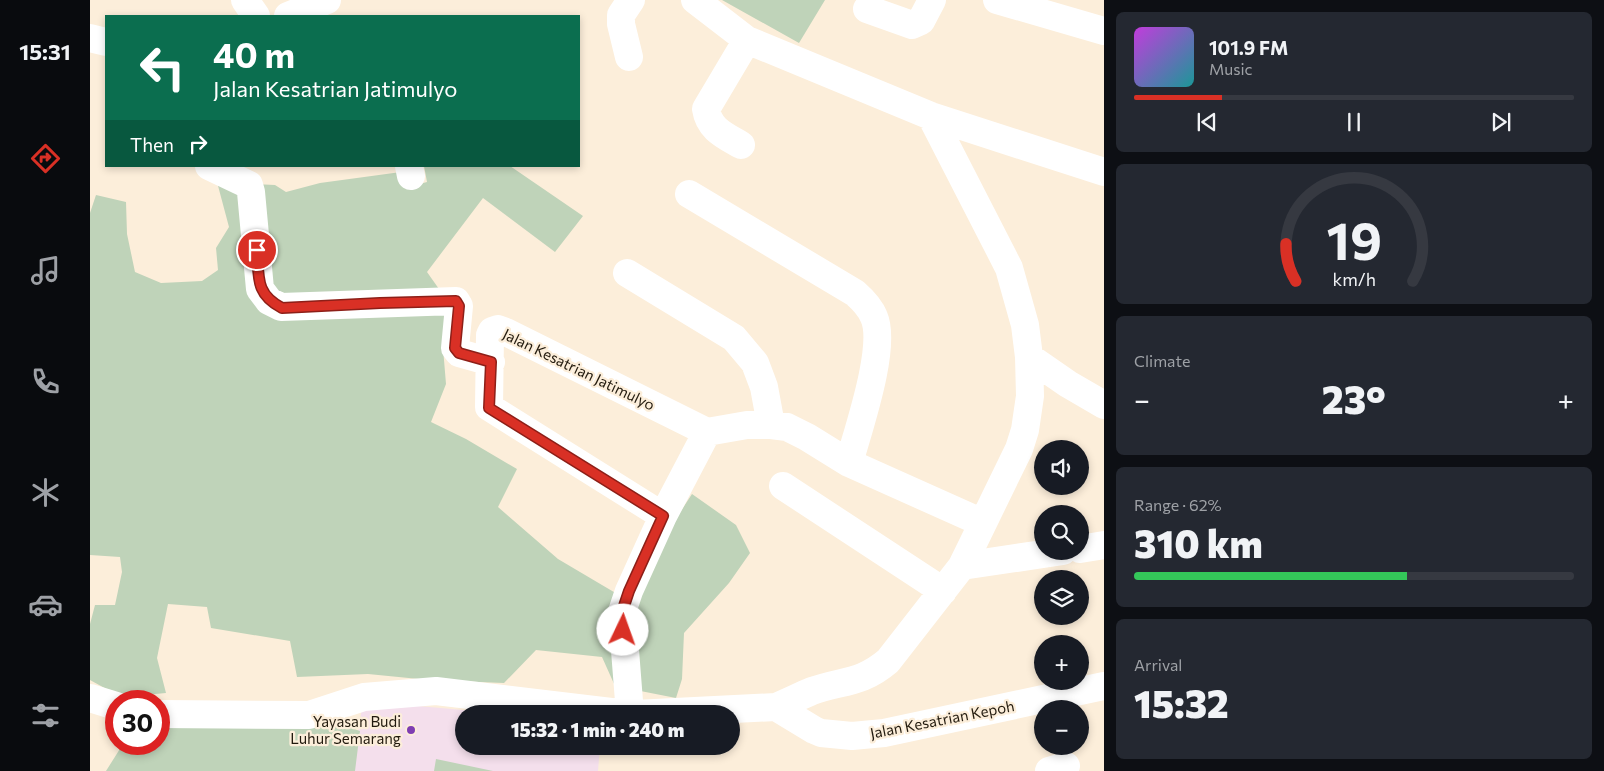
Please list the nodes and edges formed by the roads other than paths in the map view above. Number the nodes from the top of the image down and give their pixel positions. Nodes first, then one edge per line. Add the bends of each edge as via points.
1 (245, 0) edge
2 (327, 0) edge
3 (341, 0) edge
4 (631, 0) edge
5 (695, 0) edge
6 (932, 0) edge
7 (996, 0) edge
8 (867, 9) dead end
9 (255, 15) edge
10 (290, 15) edge
11 (343, 15) edge
12 (1104, 31) edge
13 (90, 38) edge
14 (747, 40) junction
15 (105, 42) edge
16 (628, 57) dead end
17 (931, 116) junction
18 (741, 144) dead end
19 (211, 167) edge
20 (1104, 172) edge
21 (689, 194) dead end
22 (627, 273) dead end
23 (1030, 357) junction
24 (491, 362) junction
25 (1104, 405) edge
26 (772, 425) junction
27 (707, 432) junction
28 (849, 463) junction
29 (783, 486) dead end
30 (663, 516) junction
31 (983, 523) junction
32 (1104, 545) edge
33 (1089, 548) edge
34 (1034, 555) edge
35 (962, 566) junction
36 (943, 591) junction
37 (1104, 686) edge
38 (90, 698) edge
39 (105, 703) edge
40 (553, 705) edge
41 (628, 705) edge
42 (776, 707) junction
43 (740, 709) edge
44 (170, 714) edge

1 - 9 street
2 - 10 street
3 - 11 street
4 - 16 street via 621,15
5 - 14 street
6 - 8 street via 921,21 912,25
7 - 12 street
13 - 15 street
14 - 17 street
14 - 18 street via 706,109 714,129
17 - 20 street
17 - 23 street via 1009,268
19 - 24 street via 249,185 260,289 269,301 282,308 456,301 459,306 455,348 459,353
21 - 28 street via 855,293 875,318 876,362
22 - 26 street via 734,338 755,363
23 - 25 street
23 - 31 street via 1030,396 1025,430 1012,468
24 - 27 street, Jalan Kesatrian Jatimulyo via 490,335 498,329
24 - 30 street, Jalan Kesatrian Jatimulyo via 490,409
26 - 27 street via 747,425
26 - 28 street via 787,427
27 - 30 street
28 - 31 street
29 - 36 street
30 - 41 street via 622,612
31 - 35 street
32 - 33 street
34 - 35 street
35 - 36 street
36 - 42 street via 875,673 813,691
37 - 42 street, Jalan Kesatrian Kepoh via 884,733 852,736 814,730
38 - 39 street
40 - 44 street via 436,691 364,697 309,715
42 - 43 street

